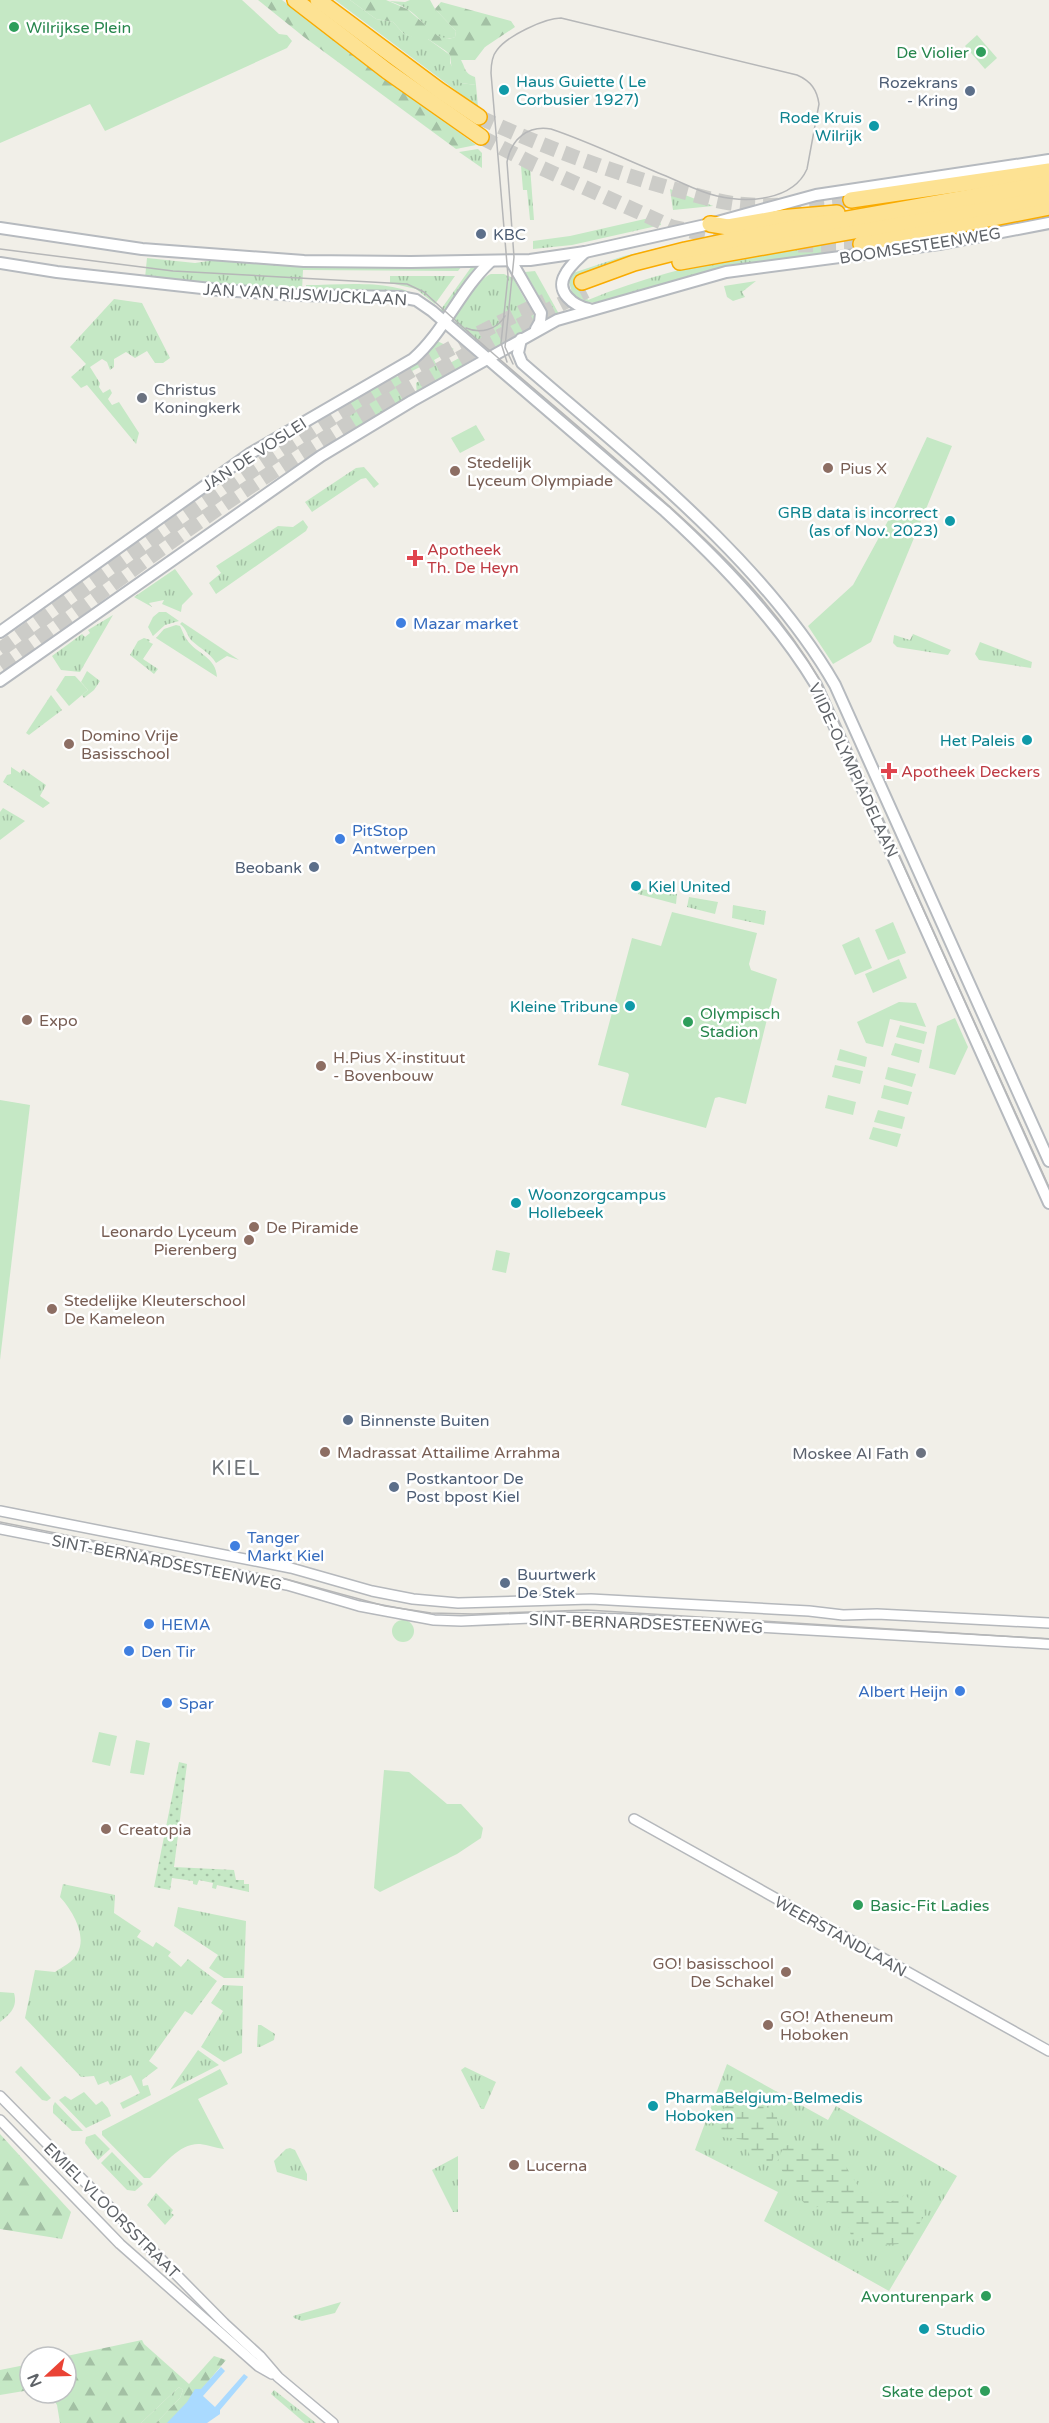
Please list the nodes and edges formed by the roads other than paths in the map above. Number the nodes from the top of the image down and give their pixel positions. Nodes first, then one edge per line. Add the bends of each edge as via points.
1 (295, 0) edge
2 (318, 0) edge
3 (479, 117) tunnel mouth
4 (481, 137) tunnel mouth
5 (1049, 160) edge
6 (1049, 171) edge
7 (1049, 183) edge
8 (1049, 196) edge
9 (851, 200) tunnel mouth
10 (1049, 207) edge
11 (891, 211) junction
12 (1049, 223) edge
13 (710, 224) junction
14 (0, 228) edge
15 (861, 244) tunnel mouth
16 (585, 252) junction
17 (511, 261) junction
18 (490, 262) junction
19 (0, 263) edge
20 (589, 309) junction
21 (444, 321) junction
22 (536, 330) junction
23 (521, 339) junction
24 (486, 358) junction
25 (0, 632) edge
26 (0, 681) edge
27 (1049, 1161) edge
28 (1049, 1203) edge
29 (0, 1511) edge
30 (0, 1529) edge
31 (1049, 1623) edge
32 (1049, 1644) edge
33 (634, 1820) dead end
34 (1049, 2051) edge
35 (0, 2096) edge
36 (0, 2120) edge
37 (220, 2326) junction
38 (333, 2423) edge

1 - 4 highway
2 - 3 highway
5 - 13 main road, JAN VAN RIJSWIJCKLAAN via 816,195
6 - 9 highway
7 - 11 highway
8 - 11 highway via 684,261 584,287 634,263 685,250
10 - 15 highway
11 - 13 highway via 844,212 728,227
12 - 20 main road, BOOMSESTEENWEG via 939,244 726,272
13 - 16 main road, JAN VAN RIJSWIJCKLAAN
14 - 18 main road, JAN VAN RIJSWIJCKLAAN via 206,255 304,261
16 - 17 main road, JAN VAN RIJSWIJCKLAAN
16 - 20 main road via 566,273 562,286 573,304
17 - 18 main road, JAN VAN RIJSWIJCKLAAN
17 - 22 main road via 541,313
18 - 21 main road, JAN DE VOSLEI
19 - 21 main road, JAN VAN RIJSWIJCKLAAN via 220,290 400,297 422,304
20 - 22 main road
21 - 24 main road, JAN VAN RIJSWIJCKLAAN
21 - 25 main road, JAN DE VOSLEI via 428,345 412,359 251,453
22 - 23 main road
23 - 24 main road
23 - 27 main road, VIIDE-OLYMPIADELAAN via 518,353 522,363 698,518 770,595 818,658 835,685
24 - 26 main road via 285,479
24 - 28 main road, VIIDE-OLYMPIADELAAN via 698,541 769,620 804,667 823,701
29 - 31 street, SINT-BERNARDSESTEENWEG via 291,1568 388,1595 426,1601 591,1599
30 - 32 street, SINT-BERNARDSESTEENWEG via 287,1585 359,1606 434,1620 622,1619
33 - 34 street, WEERSTANDLAAN
35 - 37 street, EMIEL VLOORSSTRAAT
36 - 37 street, EMIEL VLOORSSTRAAT via 111,2236 155,2277
37 - 38 street via 260,2356 278,2377

